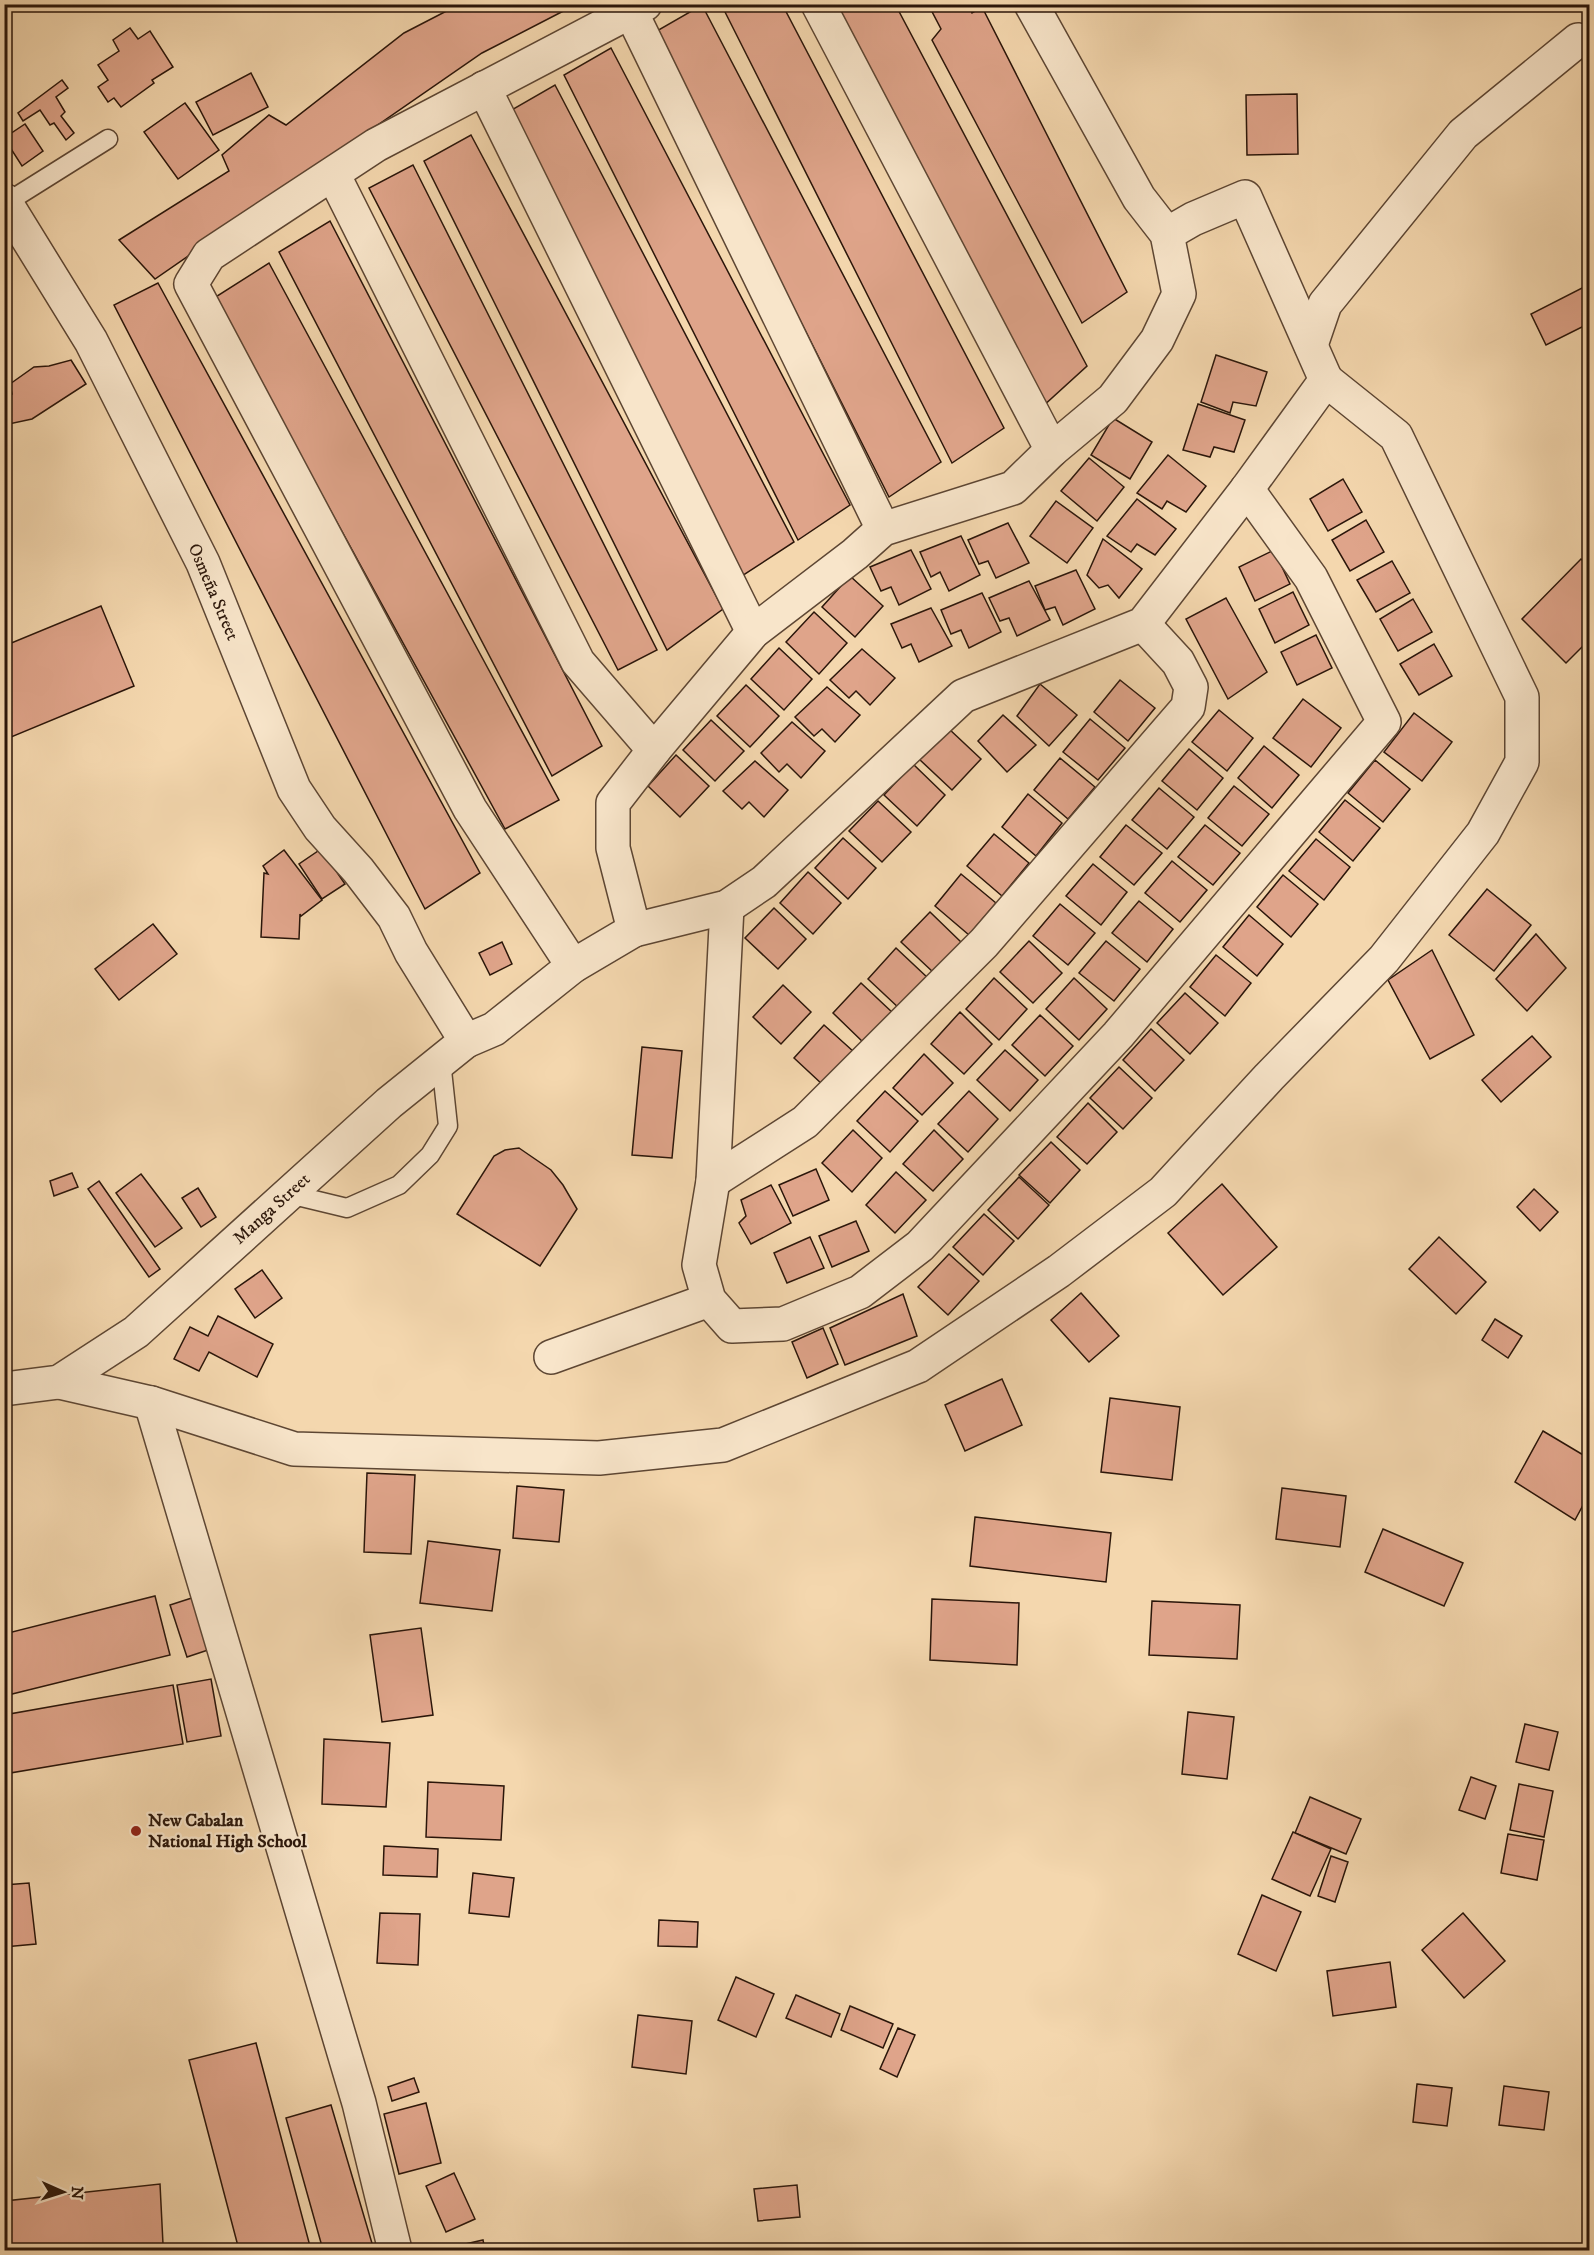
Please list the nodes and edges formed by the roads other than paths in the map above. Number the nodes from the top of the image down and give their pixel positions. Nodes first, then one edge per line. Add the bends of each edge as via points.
1 (818, 4) edge
2 (1031, 4) edge
3 (638, 8) edge
4 (1578, 40) dead end
5 (484, 88) junction
6 (108, 139) dead end
7 (333, 174) junction
8 (5, 201) edge
9 (1167, 234) junction
10 (1311, 345) junction
11 (1326, 380) junction
12 (1052, 450) junction
13 (1247, 489) junction
14 (884, 529) junction
15 (1143, 624) junction
16 (753, 632) junction
17 (654, 750) junction
18 (727, 907) junction
19 (634, 930) junction
20 (573, 966) junction
21 (466, 1041) junction
22 (441, 1061) junction
23 (713, 1181) junction
24 (289, 1194) junction
25 (709, 1300) junction
26 (551, 1357) dead end
27 (59, 1382) junction
28 (4, 1389) edge
29 (151, 1403) junction
30 (395, 2250) edge

1 - 12 street
2 - 9 street via 1139,198
3 - 5 street
3 - 14 street
4 - 10 street via 1462,134 1325,304
5 - 7 street via 376,145
5 - 16 street
6 - 8 lane
7 - 17 street via 578,662
7 - 20 street via 209,255 191,284 470,809
8 - 21 street, Osmeña Street via 91,341 203,563 294,789 320,828 394,917
9 - 10 street via 1245,197
9 - 12 street via 1179,294 1157,340 1113,399
10 - 11 street
11 - 13 street
11 - 29 street via 1396,436 1522,697 1522,762 1483,833 1384,959 1163,1192 1059,1271 918,1366 723,1445 599,1458 294,1449
12 - 14 street via 1013,488
13 - 15 street
13 - 25 street via 1311,578 1384,722 1118,1035 920,1246 860,1292 783,1324 732,1326
14 - 16 street
15 - 18 street via 963,696 764,882
15 - 23 street via 1178,662 1191,687 1188,707 984,943 805,1122
16 - 17 street
17 - 19 street via 613,803 613,848
18 - 19 street, Manga Street
18 - 23 street
19 - 20 street, Manga Street
20 - 21 street, Manga Street via 494,1029
21 - 22 street, Manga Street
22 - 24 street, Manga Street
22 - 24 lane via 448,1126 430,1155 399,1185 347,1208
23 - 25 street via 699,1265
24 - 27 street, Manga Street via 136,1332
25 - 26 street
27 - 28 street, Manga Street
27 - 29 street
29 - 30 street via 359,2103

